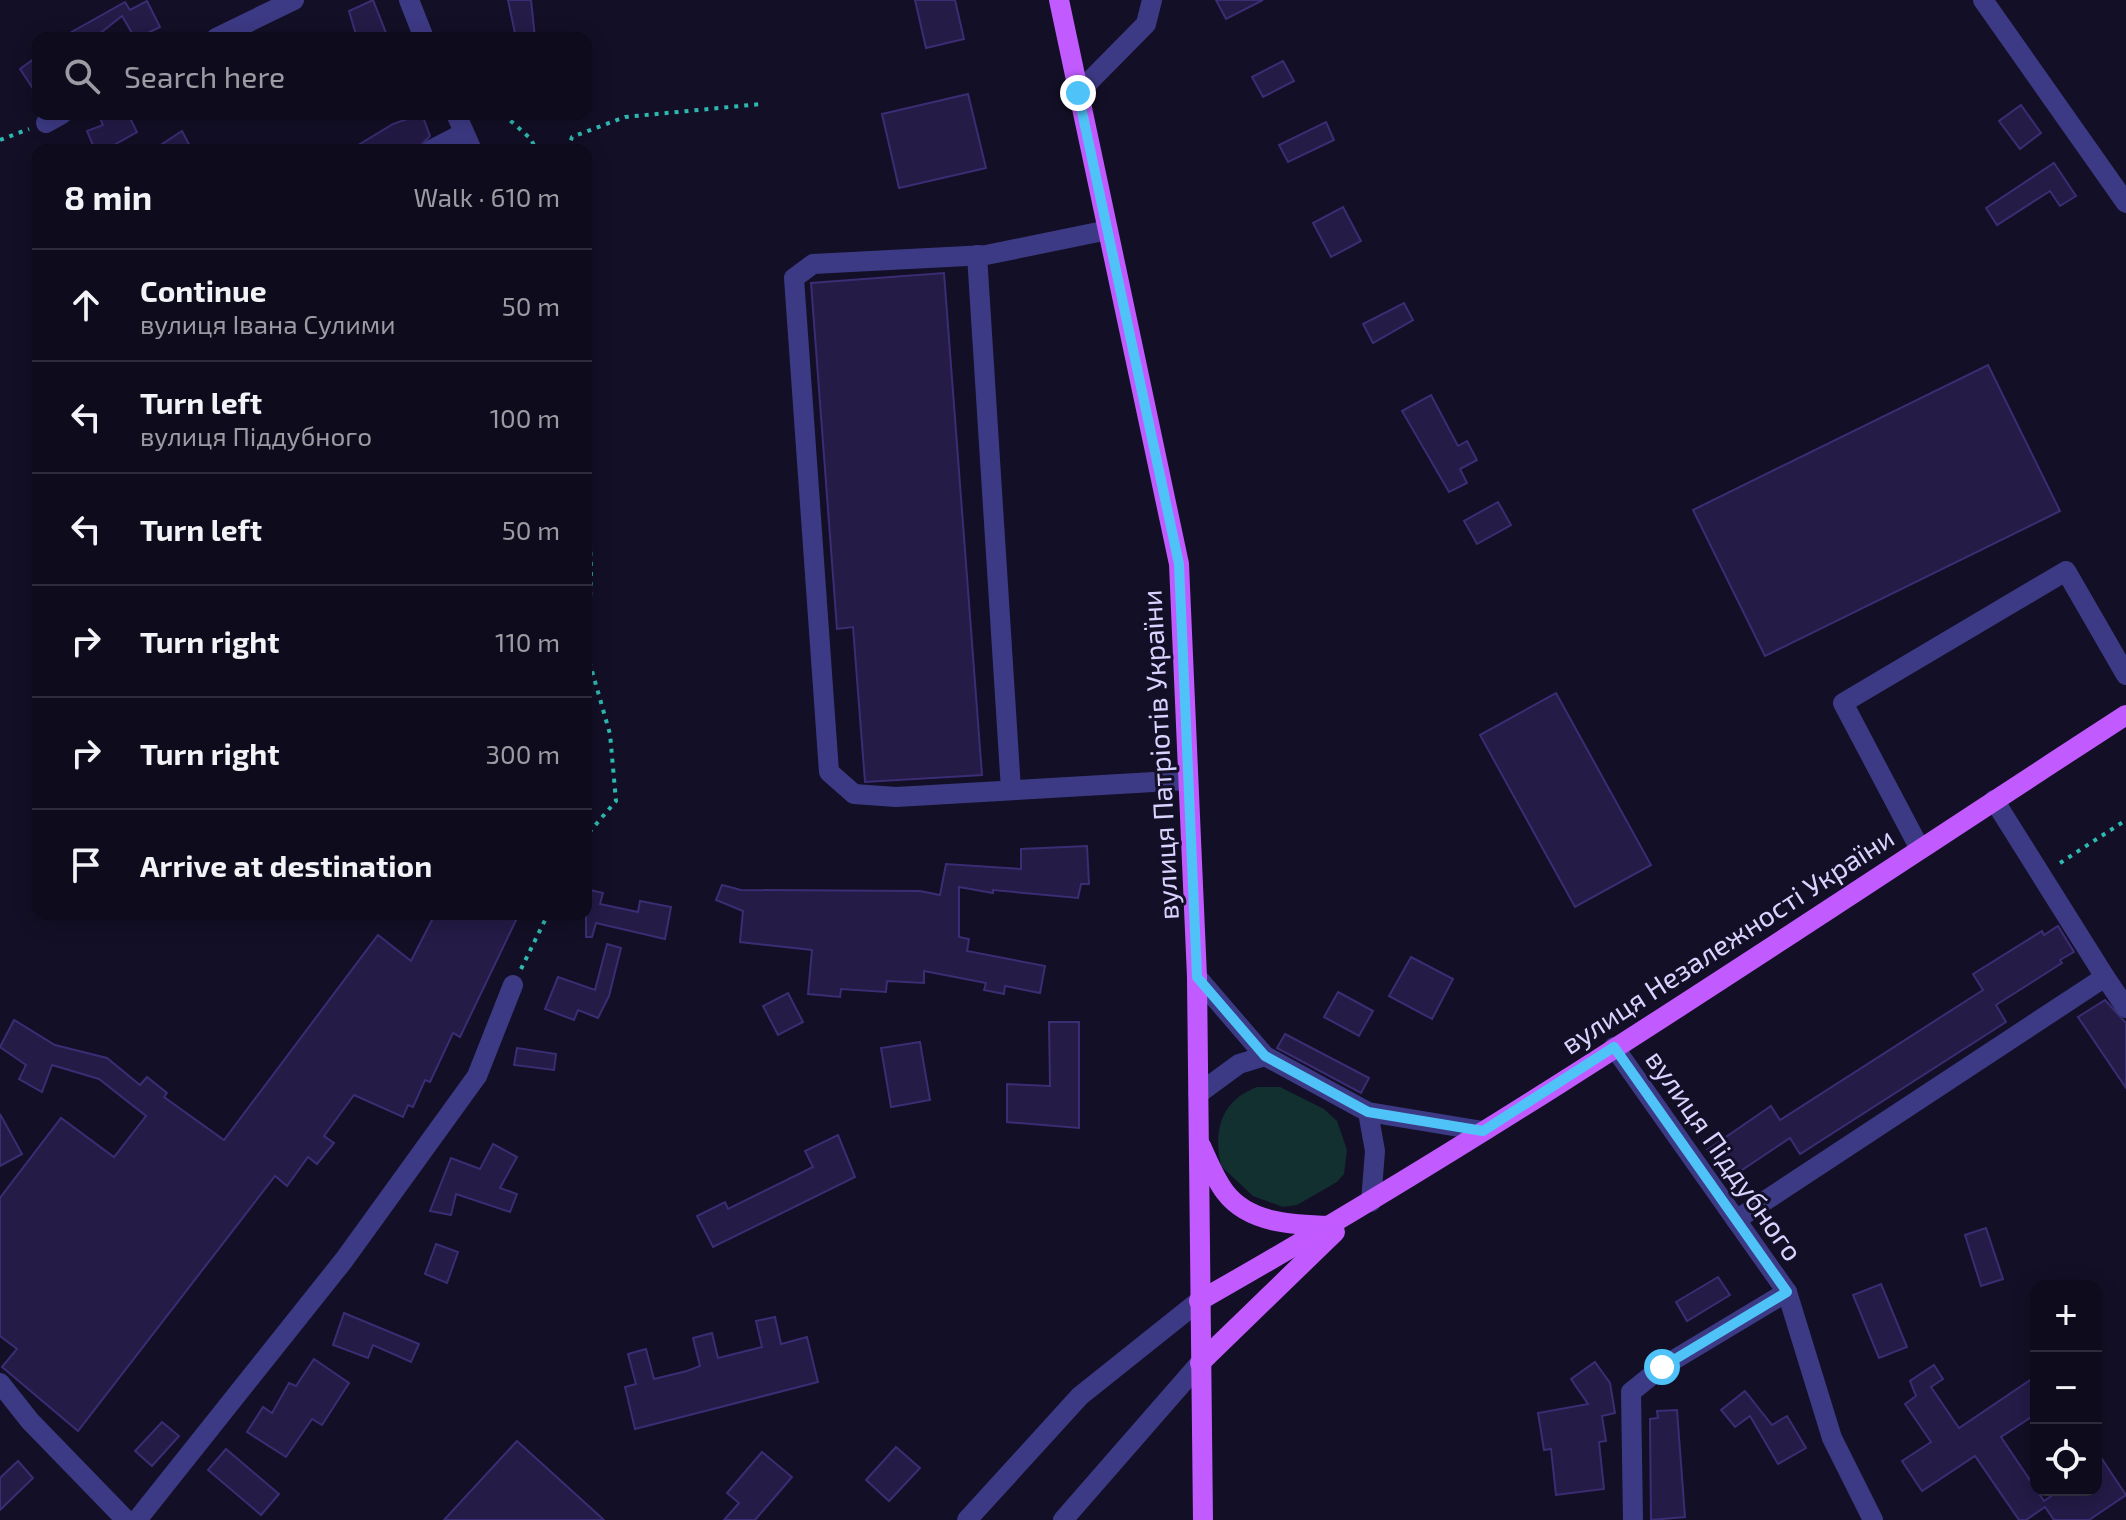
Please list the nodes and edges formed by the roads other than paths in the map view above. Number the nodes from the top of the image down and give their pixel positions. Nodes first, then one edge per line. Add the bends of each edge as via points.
1 (294, 0) edge
2 (409, 0) edge
3 (1059, 0) edge
4 (1152, 0) edge
5 (1983, 0) edge
6 (228, 32) edge
7 (422, 32) edge
8 (1078, 93) junction
9 (464, 132) edge
10 (442, 144) edge
11 (2126, 203) edge
12 (1108, 230) junction
13 (977, 255) junction
14 (2126, 675) edge
15 (2126, 715) edge
16 (1188, 780) junction
17 (1011, 790) junction
18 (1994, 800) junction
19 (1920, 849) junction
20 (1197, 977) junction
21 (2105, 977) junction
22 (513, 985) road end
23 (2126, 1008) edge
24 (1614, 1047) junction
25 (1265, 1056) junction
26 (1198, 1094) junction
27 (1368, 1112) junction
28 (1483, 1131) junction
29 (1198, 1141) junction
30 (1364, 1206) junction
31 (1736, 1220) junction
32 (1332, 1226) junction
33 (1787, 1292) junction
34 (1199, 1301) junction
35 (1200, 1363) junction
36 (0, 1383) edge
37 (126, 1520) edge
38 (137, 1520) edge
39 (967, 1520) edge
40 (1063, 1520) edge
41 (1203, 1520) edge
42 (1633, 1520) edge
43 (1873, 1520) edge

1 - 6 street
2 - 7 street
3 - 8 main road, вулиця Патріотів України
4 - 8 street via 1146,24
5 - 11 street
8 - 12 main road, вулиця Патріотів України
9 - 10 street
12 - 13 street
12 - 16 main road, вулиця Патріотів України via 1179,564
13 - 17 street
13 - 17 street via 813,264 794,278 829,772 854,794 896,797
14 - 19 street via 2066,571 1843,703
15 - 18 main road, вулиця Незалежності України
16 - 17 street
16 - 20 main road, вулиця Патріотів України
18 - 19 main road, вулиця Незалежності України
18 - 21 street
19 - 24 main road, вулиця Незалежності України
20 - 25 street
20 - 26 main road, вулиця Патріотів України
21 - 23 street
21 - 31 street
22 - 38 street via 477,1076 344,1260
24 - 28 main road, вулиця Незалежності України
24 - 31 street, вулиця Піддубного
25 - 26 street via 1239,1064
25 - 27 street
26 - 29 main road, вулиця Патріотів України
27 - 28 street
27 - 30 street via 1375,1151
28 - 30 main road, вулиця Незалежності України
29 - 32 main road via 1225,1193 1247,1212 1287,1225
29 - 34 main road, вулиця Патріотів України
30 - 32 main road, вулиця Незалежності України
30 - 35 main road, вулиця Незалежності України
31 - 33 street, вулиця Піддубного
32 - 34 main road, вулиця Незалежності України
33 - 42 street via 1662,1367 1631,1392
33 - 43 street, вулиця Піддубного via 1832,1438
34 - 35 main road, вулиця Патріотів України
34 - 39 street, вулиця Незалежності України via 1080,1396
35 - 40 street, вулиця Незалежності України
35 - 41 main road, вулиця Патріотів України
36 - 37 street

